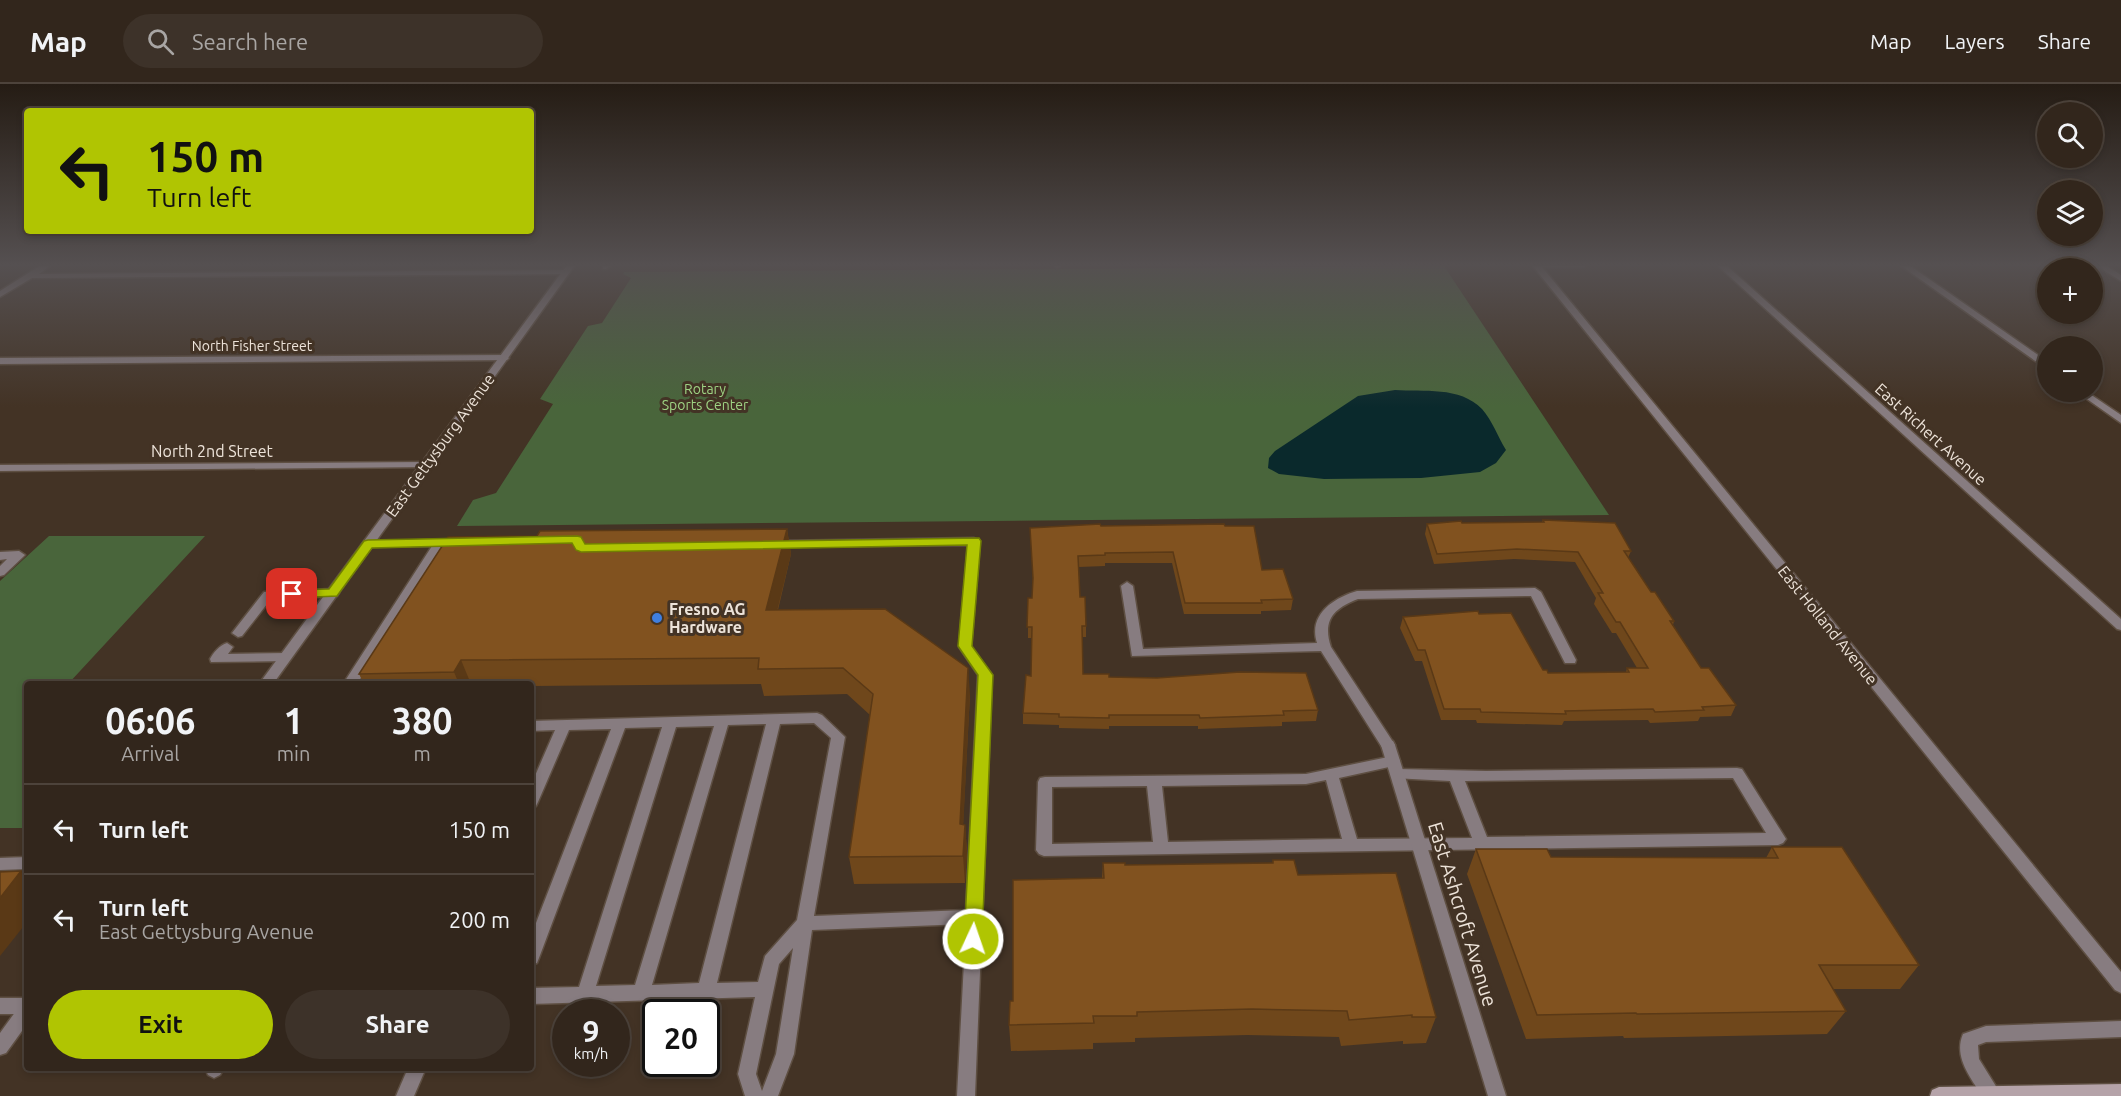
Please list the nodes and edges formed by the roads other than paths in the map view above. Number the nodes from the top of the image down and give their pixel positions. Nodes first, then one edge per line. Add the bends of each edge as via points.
1 (537, 312) edge
2 (1574, 312) edge
3 (1773, 312) edge
4 (1971, 312) edge
5 (504, 358) junction
6 (2037, 359) edge
7 (0, 361) edge
8 (2095, 402) edge
9 (2121, 420) edge
10 (425, 465) junction
11 (0, 468) edge
12 (474, 542) edge
13 (440, 543) junction
14 (368, 544) junction
15 (760, 545) edge
16 (0, 555) edge
17 (0, 572) edge
18 (1126, 586) dead end
19 (333, 593) junction
20 (2121, 626) edge
21 (238, 633) dead end
22 (226, 647) dead end
23 (1325, 647) junction
24 (286, 657) junction
25 (1570, 660) dead end
26 (268, 681) edge
27 (352, 681) edge
28 (774, 719) junction
29 (723, 721) junction
30 (671, 722) junction
31 (620, 723) junction
32 (564, 725) junction
33 (534, 726) edge
34 (1393, 760) junction
35 (1331, 774) junction
36 (1455, 776) junction
37 (1154, 781) junction
38 (534, 795) edge
39 (1482, 844) junction
40 (1420, 845) junction
41 (1351, 846) junction
42 (1161, 849) junction
43 (24, 863) edge
44 (0, 864) edge
45 (974, 917) junction
46 (805, 924) junction
47 (534, 950) edge
48 (2121, 985) edge
49 (765, 989) junction
50 (706, 991) junction
51 (641, 993) junction
52 (585, 994) junction
53 (534, 996) edge
54 (0, 1006) edge
55 (24, 1008) edge
56 (24, 1012) edge
57 (2121, 1029) edge
58 (0, 1047) edge
59 (416, 1071) edge
60 (2121, 1094) edge
61 (405, 1096) edge
62 (754, 1096) edge
63 (769, 1096) edge
64 (966, 1096) edge
65 (1497, 1096) edge
66 (1939, 1096) edge
67 (1992, 1096) edge

1 - 5 street, East Gettysburg Avenue
2 - 48 street, East Holland Avenue
3 - 20 street, East Richert Avenue
4 - 6 street
5 - 7 street, North Fisher Street
5 - 10 street, East Gettysburg Avenue
8 - 9 street
10 - 11 street, North 2nd Street
10 - 14 street, East Gettysburg Avenue
12 - 13 street
13 - 14 street
13 - 27 street
14 - 19 street, East Gettysburg Avenue
15 - 45 street via 974,541 965,646 986,675
16 - 17 street via 19,555
18 - 23 street via 1137,654
19 - 21 street via 268,595
19 - 24 street, East Gettysburg Avenue
22 - 24 street via 216,659
23 - 25 street via 1320,632 1323,618 1339,602 1357,596 1536,592
23 - 34 street, East Ashcroft Avenue
24 - 26 street, East Gettysburg Avenue
28 - 29 street
28 - 46 street via 817,718 838,737
28 - 50 street
29 - 30 street
29 - 51 street
30 - 31 street
30 - 52 street
31 - 32 street
31 - 47 street
32 - 33 street
32 - 38 street
34 - 35 street
34 - 36 street
34 - 40 street, East Ashcroft Avenue
35 - 37 street via 1306,779
35 - 41 street
36 - 39 street
36 - 39 street via 1737,773 1778,838
37 - 42 street
37 - 42 street via 1045,782 1044,850
39 - 40 street
40 - 41 street
40 - 65 street, East Ashcroft Avenue
41 - 42 street
43 - 44 street
45 - 46 street
45 - 64 street
46 - 49 street via 771,961
46 - 63 street via 784,1054
49 - 50 street
49 - 62 street via 747,1074
50 - 51 street
51 - 52 street
52 - 53 street
54 - 55 street
56 - 58 street
57 - 67 street via 1986,1034 1969,1040 1971,1061
59 - 61 street
60 - 67 main road
66 - 67 main road

